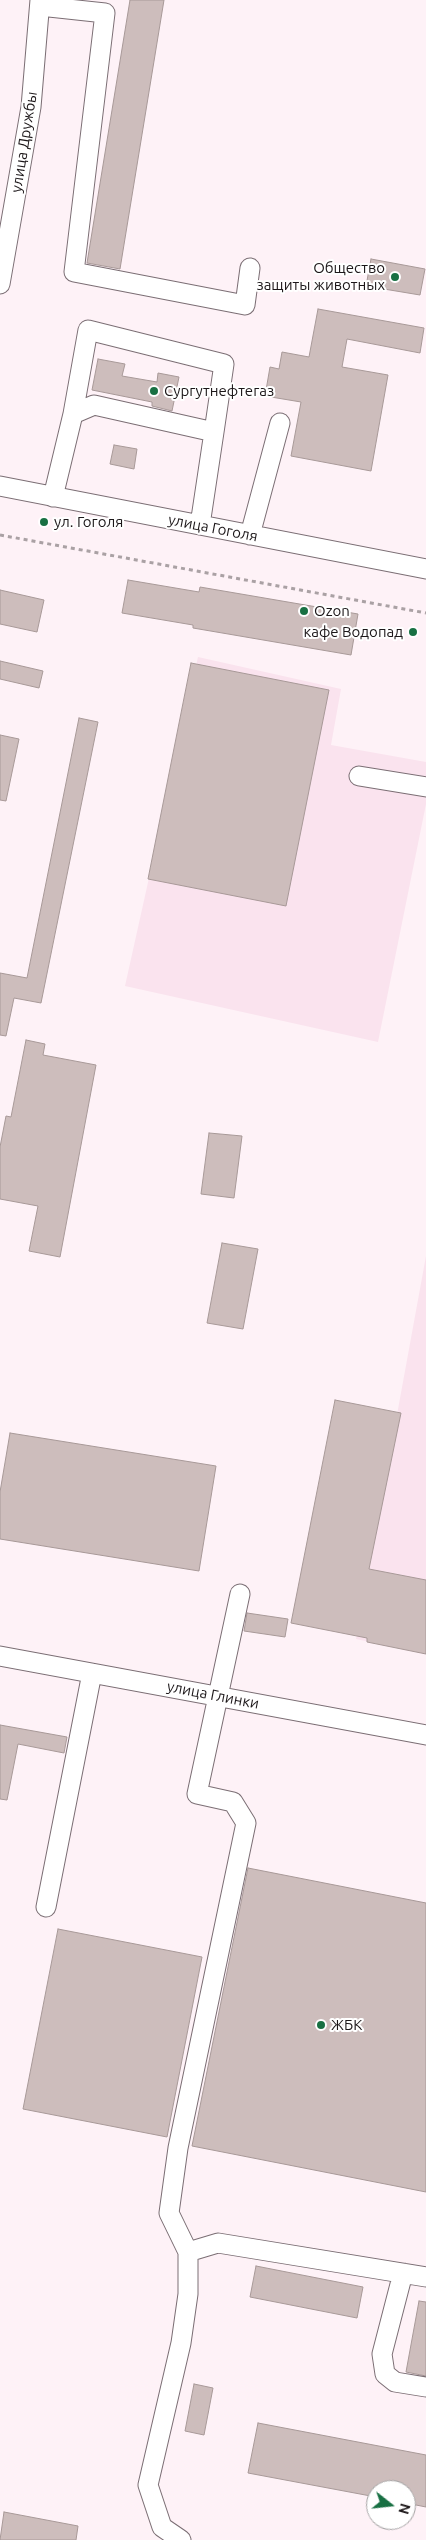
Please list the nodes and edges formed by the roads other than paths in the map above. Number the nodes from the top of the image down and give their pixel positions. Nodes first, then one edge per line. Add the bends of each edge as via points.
1 (40, 3) edge
2 (250, 268) dead end
3 (0, 284) edge
4 (73, 414) junction
5 (280, 423) dead end
6 (214, 432) junction
7 (0, 486) edge
8 (53, 497) junction
9 (200, 525) junction
10 (250, 535) junction
11 (426, 569) edge
12 (359, 776) dead end
13 (426, 787) edge
14 (240, 1594) dead end
15 (0, 1656) edge
16 (92, 1673) junction
17 (220, 1697) junction
18 (426, 1735) edge
19 (46, 1908) dead end
20 (188, 2252) junction
21 (403, 2274) junction
22 (426, 2277) edge
23 (426, 2387) edge
24 (181, 2540) edge

1 - 2 street via 105,13 74,272 245,305
1 - 3 street, улица Дружбы via 32,107
4 - 6 street via 94,404
4 - 6 street via 88,330 224,364
4 - 8 street
5 - 10 street
6 - 9 street
7 - 8 street, улица Гоголя
8 - 9 street, улица Гоголя
9 - 10 street, улица Гоголя
10 - 11 street, улица Гоголя
12 - 13 street
14 - 17 street
15 - 16 street, улица Глинки
16 - 17 street, улица Глинки
16 - 19 street
17 - 18 street, улица Глинки
17 - 20 street via 198,1794 232,1802 246,1822 178,2148 169,2212
20 - 21 street via 218,2243
20 - 24 street via 188,2294 181,2343 148,2485 162,2526
21 - 22 street
21 - 23 street via 382,2354 385,2374 395,2382

